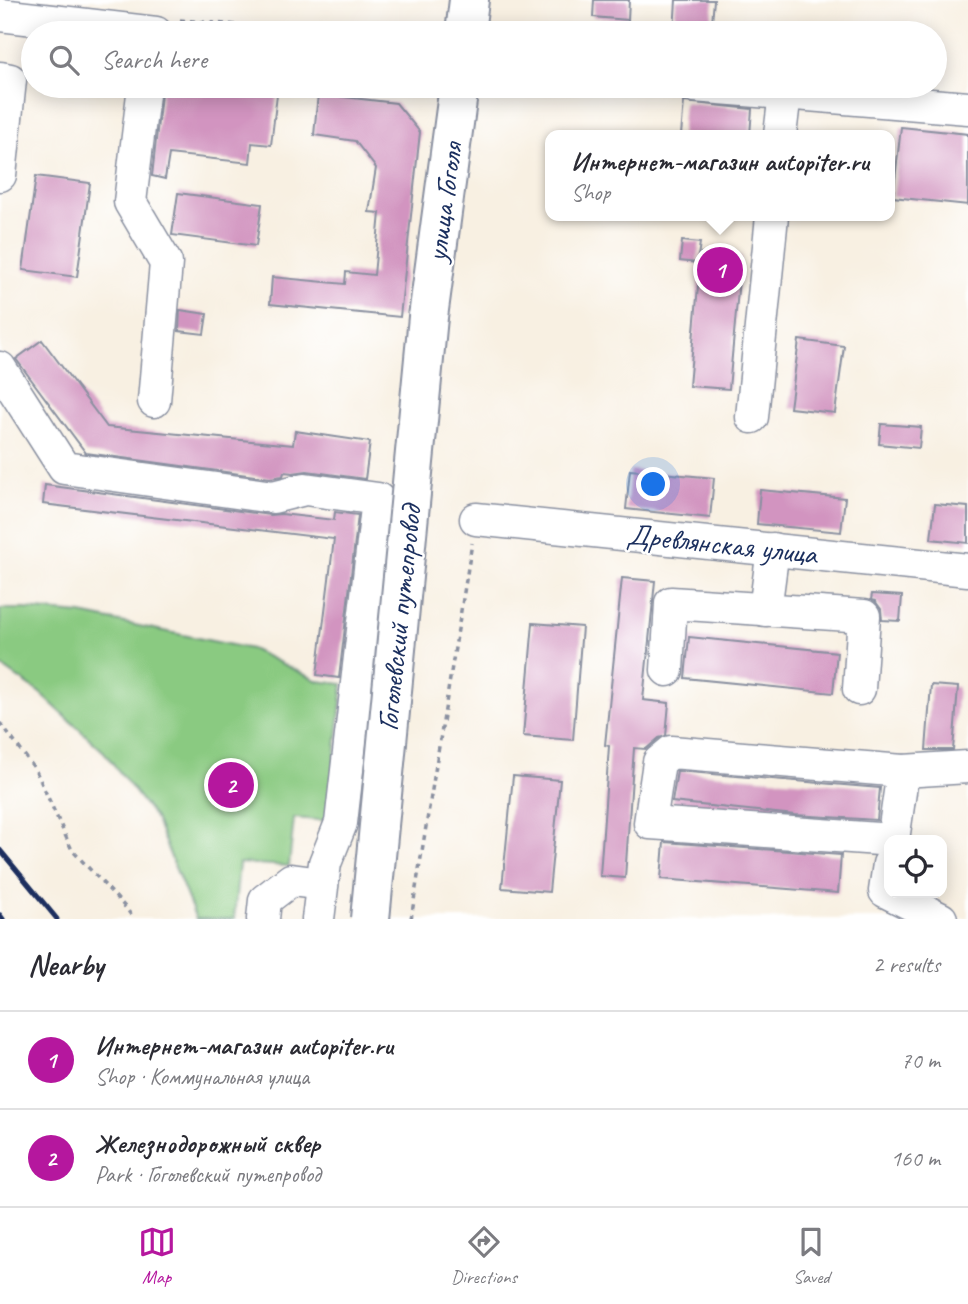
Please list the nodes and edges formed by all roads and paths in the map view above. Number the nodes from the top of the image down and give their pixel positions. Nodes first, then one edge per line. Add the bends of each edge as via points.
1 (469, 0) edge
2 (34, 9) edge
3 (0, 15) edge
4 (92, 21) edge
5 (466, 21) edge
6 (0, 78) edge
7 (143, 98) edge
8 (457, 98) edge
9 (784, 98) edge
10 (846, 98) edge
11 (968, 108) edge
12 (781, 130) edge
13 (0, 174) edge
14 (772, 221) edge
15 (428, 317) joint
16 (0, 368) edge
17 (154, 401) dead end
18 (752, 418) dead end
19 (476, 519) joint
20 (773, 549) junction
21 (968, 570) edge
22 (765, 610) junction
23 (667, 670) dead end
24 (859, 689) dead end
25 (0, 723) edge
26 (968, 766) edge
27 (902, 771) junction
28 (894, 835) edge
29 (884, 839) edge
30 (322, 884) junction
31 (899, 898) edge
32 (134, 919) edge
33 (263, 919) edge
34 (318, 919) edge
35 (370, 919) edge
36 (411, 919) edge
37 (941, 919) edge

1 - 5 main road
2 - 3 street
2 - 4 street
6 - 13 street via 10,80
7 - 17 street via 130,202 166,263
8 - 15 main road, улица Гоголя
9 - 12 street
10 - 11 street
14 - 18 street
15 - 35 main road, Гоголевский путепровод, bridge
16 - 30 street via 64,468 273,497 306,489 378,499 341,822
19 - 20 street, Древлянская улица
19 - 36 path
20 - 21 street, Древлянская улица
20 - 22 street
22 - 23 street via 671,603
22 - 24 street via 864,616
25 - 32 path via 35,769 72,850
26 - 27 street
27 - 28 street
27 - 29 street via 671,752 659,762 650,823
30 - 33 street via 290,880 265,900
30 - 34 street
31 - 37 street

